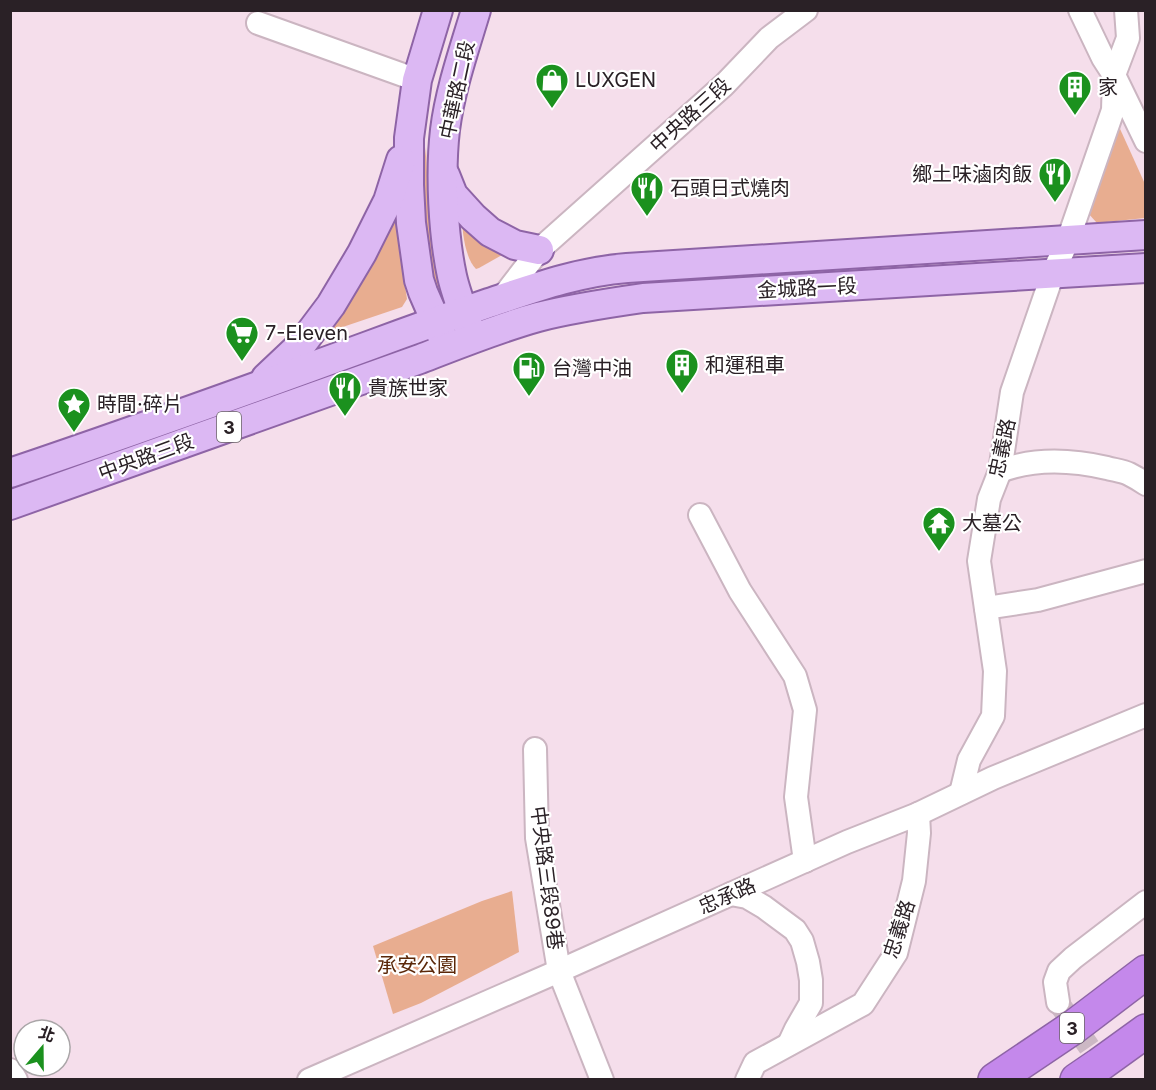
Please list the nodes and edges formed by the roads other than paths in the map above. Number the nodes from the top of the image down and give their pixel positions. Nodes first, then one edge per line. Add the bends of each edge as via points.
1 (438, 10) edge
2 (476, 10) edge
3 (806, 10) edge
4 (1080, 10) edge
5 (1126, 10) edge
6 (258, 23) dead end
7 (1114, 75) junction
8 (417, 80) junction
9 (1113, 110) junction
10 (1142, 134) edge
11 (409, 138) junction
12 (443, 170) junction
13 (1146, 235) edge
14 (1068, 240) junction
15 (539, 250) junction
16 (1146, 268) edge
17 (1053, 273) junction
18 (501, 299) junction
19 (463, 312) junction
20 (436, 321) junction
21 (473, 338) junction
22 (447, 348) junction
23 (258, 386) junction
24 (1000, 471) junction
25 (10, 473) edge
26 (1146, 484) edge
27 (10, 505) edge
28 (700, 515) dead end
29 (1146, 571) edge
30 (986, 608) junction
31 (1146, 715) edge
32 (535, 749) dead end
33 (961, 793) junction
34 (918, 814) junction
35 (805, 861) junction
36 (731, 894) junction
37 (1146, 902) edge
38 (559, 970) junction
39 (1146, 972) edge
40 (1058, 1002) tunnel mouth
41 (1146, 1030) edge
42 (789, 1044) junction
43 (10, 1070) edge
44 (16, 1080) edge
45 (309, 1080) edge
46 (602, 1080) edge
47 (747, 1080) edge
48 (995, 1080) edge
49 (1077, 1080) edge

1 - 8 main road, 中華路二段 / 3
2 - 12 main road, 中華路二段 via 445,130
3 - 15 street, 中央路三段 via 769,38 724,85
4 - 7 street
5 - 7 street, 忠義路 via 1128,38
6 - 8 street
7 - 9 street, 忠義路
7 - 10 street
8 - 11 main road, 中華路二段 / 3
9 - 10 street
9 - 14 street, 忠義路
11 - 20 main road, 3 via 408,185 414,252 419,280
11 - 23 main road, 3 via 388,201 336,296 301,345
12 - 15 main road via 453,195 490,232 515,245
12 - 19 main road, 中華路二段 via 447,245
13 - 14 main road, 金城路一段
14 - 17 street, 忠義路
14 - 18 main road, 金城路一段 via 604,270 550,282
15 - 18 street, 中央路三段
16 - 17 main road, 金城路一段
17 - 21 main road, 金城路一段 via 643,298 574,309
17 - 24 street, 忠義路 via 1012,392
18 - 19 main road, 中央路三段
18 - 21 street, 中央路三段
19 - 20 main road, 中央路三段
19 - 21 main road, 中華路二段
20 - 22 main road, 3
20 - 23 main road, 中央路三段
21 - 22 main road, 中央路三段 / 3
22 - 27 main road, 中央路三段 / 3
23 - 25 main road, 中央路三段 / 3
24 - 26 street via 1042,461 1070,462 1128,473
24 - 30 street, 忠義路 via 989,499 979,561
28 - 35 street via 740,591 795,676 805,710 796,797
29 - 30 street via 1038,600
30 - 33 street, 忠義路 via 995,671 993,716 969,760
31 - 33 street, 忠承路
32 - 38 street, 中央路三段89巷 via 537,838
33 - 34 street, 忠承路
34 - 35 street, 忠承路
34 - 42 street, 忠義路 via 914,881 896,953 863,1004
35 - 36 street, 忠承路
36 - 38 street, 忠承路
36 - 42 street via 747,897 764,907 795,930 802,941 811,980 811,1003
37 - 40 street via 1059,971 1055,982
38 - 45 street, 忠承路
38 - 46 street, 中央路三段89巷
39 - 48 highway, 3
41 - 49 highway, 3
42 - 47 street, 忠義路 via 755,1063
43 - 44 street

